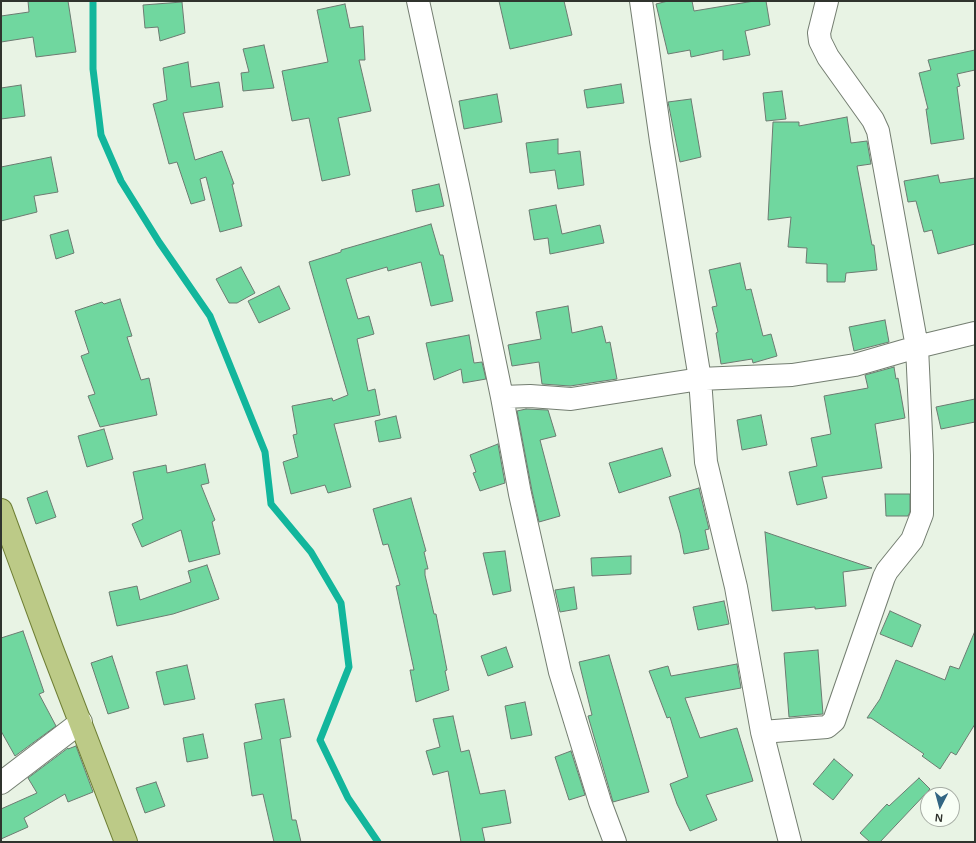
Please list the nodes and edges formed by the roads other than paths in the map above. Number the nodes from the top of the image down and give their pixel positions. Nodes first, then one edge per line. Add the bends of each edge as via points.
1 (418, 1) edge
2 (642, 1) edge
3 (827, 1) edge
4 (975, 334) edge
5 (917, 347) junction
6 (700, 379) junction
7 (502, 397) junction
8 (1, 510) edge
9 (81, 722) junction
10 (762, 732) junction
11 (1, 783) edge
12 (126, 842) edge
13 (616, 842) edge
14 (790, 842) edge

1 - 7 street
2 - 6 street via 661,141
3 - 5 street via 819,33 820,41 878,131
4 - 5 street
5 - 6 street via 855,365 792,375
5 - 10 street via 922,514 912,540 884,577 834,722 827,727
6 - 7 street via 571,399
6 - 10 street via 706,462 736,587
7 - 13 street via 520,494 560,672 600,802
8 - 9 main road
9 - 11 street
9 - 12 main road
10 - 14 street

